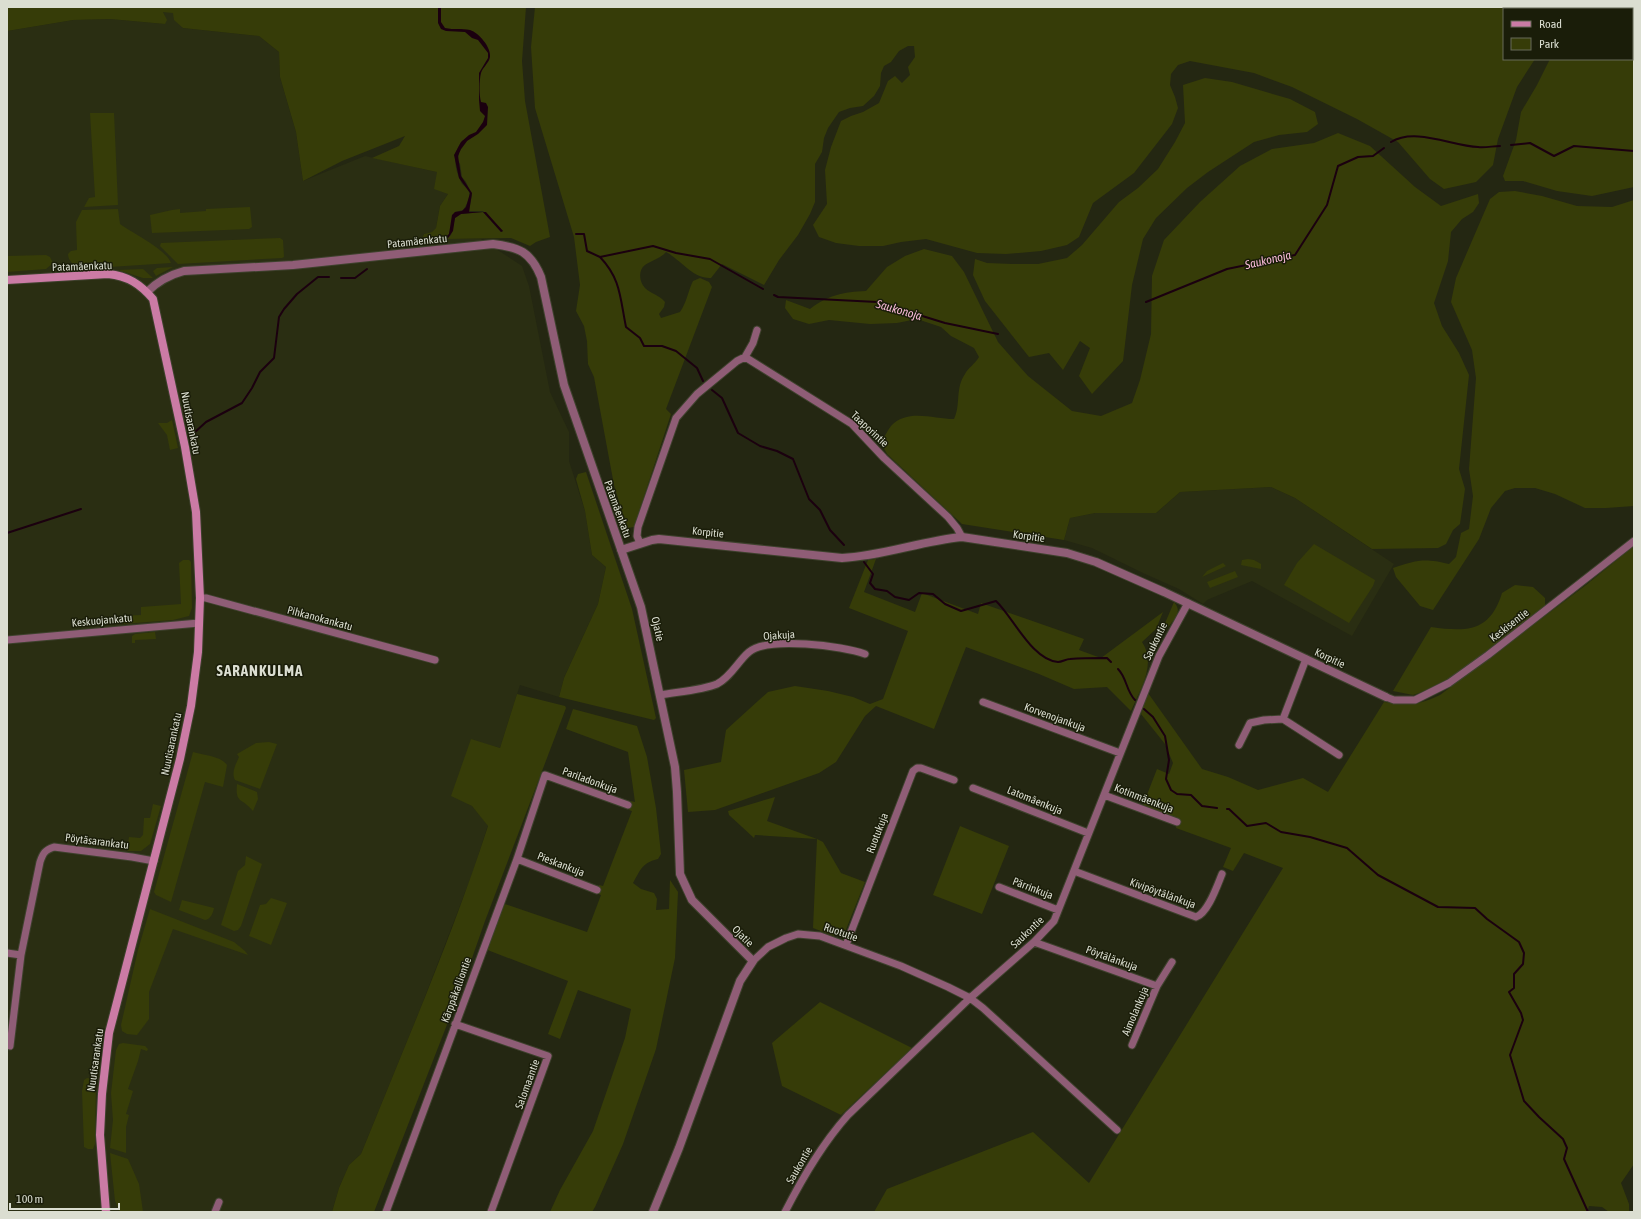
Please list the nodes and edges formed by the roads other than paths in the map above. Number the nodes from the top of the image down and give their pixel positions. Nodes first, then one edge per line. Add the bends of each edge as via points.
1 (7, 280) edge
2 (147, 292) junction
3 (757, 330) dead end
4 (745, 357) junction
5 (962, 537) junction
6 (1634, 541) edge
7 (640, 543) junction
8 (621, 550) junction
9 (200, 598) junction
10 (1188, 603) junction
11 (199, 623) junction
12 (7, 640) edge
13 (865, 654) dead end
14 (1306, 659) junction
15 (435, 660) dead end
16 (660, 695) junction
17 (1386, 697) joint
18 (983, 702) dead end
19 (1283, 719) junction
20 (1239, 746) dead end
21 (1120, 752) junction
22 (1339, 755) dead end
23 (545, 775) joint
24 (954, 780) dead end
25 (973, 788) dead end
26 (1104, 795) junction
27 (628, 805) dead end
28 (1176, 822) dead end
29 (1088, 833) junction
30 (517, 859) junction
31 (154, 861) junction
32 (1074, 871) junction
33 (1222, 874) dead end
34 (999, 887) dead end
35 (597, 890) dead end
36 (1058, 910) junction
37 (1034, 942) junction
38 (846, 945) junction
39 (7, 953) edge
40 (21, 955) junction
41 (753, 961) junction
42 (1172, 962) dead end
43 (1157, 986) junction
44 (970, 998) junction
45 (455, 1024) junction
46 (1132, 1045) dead end
47 (10, 1046) dead end
48 (1117, 1130) dead end
49 (106, 1200) junction
50 (219, 1202) dead end
51 (106, 1212) edge
52 (112, 1212) edge
53 (215, 1212) edge
54 (386, 1212) edge
55 (492, 1212) edge
56 (653, 1212) edge
57 (785, 1212) edge

1 - 2 main road, Patamäenkatu via 108,274 130,279
2 - 8 street, Patamäenkatu via 171,274 184,271 293,265 493,244 519,249 537,266 541,277 564,384
2 - 9 main road, Nuutisarankatu via 153,299 191,480 196,512
3 - 4 street
4 - 5 street, Taaporintie via 852,424 884,458 948,517
4 - 7 street via 697,394 676,418 638,528 637,536
5 - 7 street, Korpitie via 842,558 659,539
5 - 10 street, Korpitie via 1076,555
6 - 17 street, Keskisentie via 1449,683 1416,700 1394,700
7 - 8 street
8 - 16 street, Ojatie via 641,607
9 - 11 main road, Nuutisarankatu
9 - 15 street, Pihkanokankatu
10 - 14 street, Korpitie
10 - 21 street, Saukontie via 1159,656
11 - 12 street, Keskuojankatu
11 - 31 main road, Nuutisarankatu via 191,706
13 - 16 street, Ojakuja via 801,644 764,646 750,651 729,675 717,684
14 - 17 street, Korpitie
14 - 19 street
16 - 41 street, Ojatie via 675,767 679,862 684,884 696,905
18 - 21 street, Korvenojankuja
19 - 20 street via 1252,721
19 - 22 street
21 - 26 street, Saukontie
23 - 27 street, Pariladonkuja
23 - 30 street, Kärppäkalliontie
24 - 38 street, Ruotukuja via 921,768 913,771
25 - 29 street, Latomäenkuja
26 - 28 street, Kotinmäenkuja
26 - 29 street, Saukontie
29 - 32 street, Saukontie
30 - 35 street, Pieskankuja
30 - 45 street, Kärppäkalliontie
31 - 40 street, Pöytäsarankatu via 54,847 46,850 40,862
31 - 49 main road, Nuutisarankatu via 116,1005 106,1054 100,1135
32 - 33 street, Kivipöytälänkuja via 1196,917 1205,911
32 - 36 street, Saukontie
34 - 36 street, Pärrinkuja
36 - 37 street, Saukontie via 1054,921
37 - 43 street, Pöytälänkuja
37 - 44 street, Saukontie
38 - 41 street, Ruotutie via 820,936 798,934 773,944
38 - 44 street, Ruotutie via 901,966
39 - 40 street
40 - 47 street, Pöytäsarankatu
41 - 56 street, Ruotutie via 740,981
42 - 43 street
43 - 46 street, Aimolankuja
44 - 48 street, Ruotutie
44 - 57 street, Saukontie via 860,1102 831,1134
45 - 54 street, Kärppäkalliontie
45 - 55 street, Salomaantie via 548,1056
49 - 51 main road, Nuutisarankatu
49 - 52 main road, Nuutisarankatu
50 - 53 street

